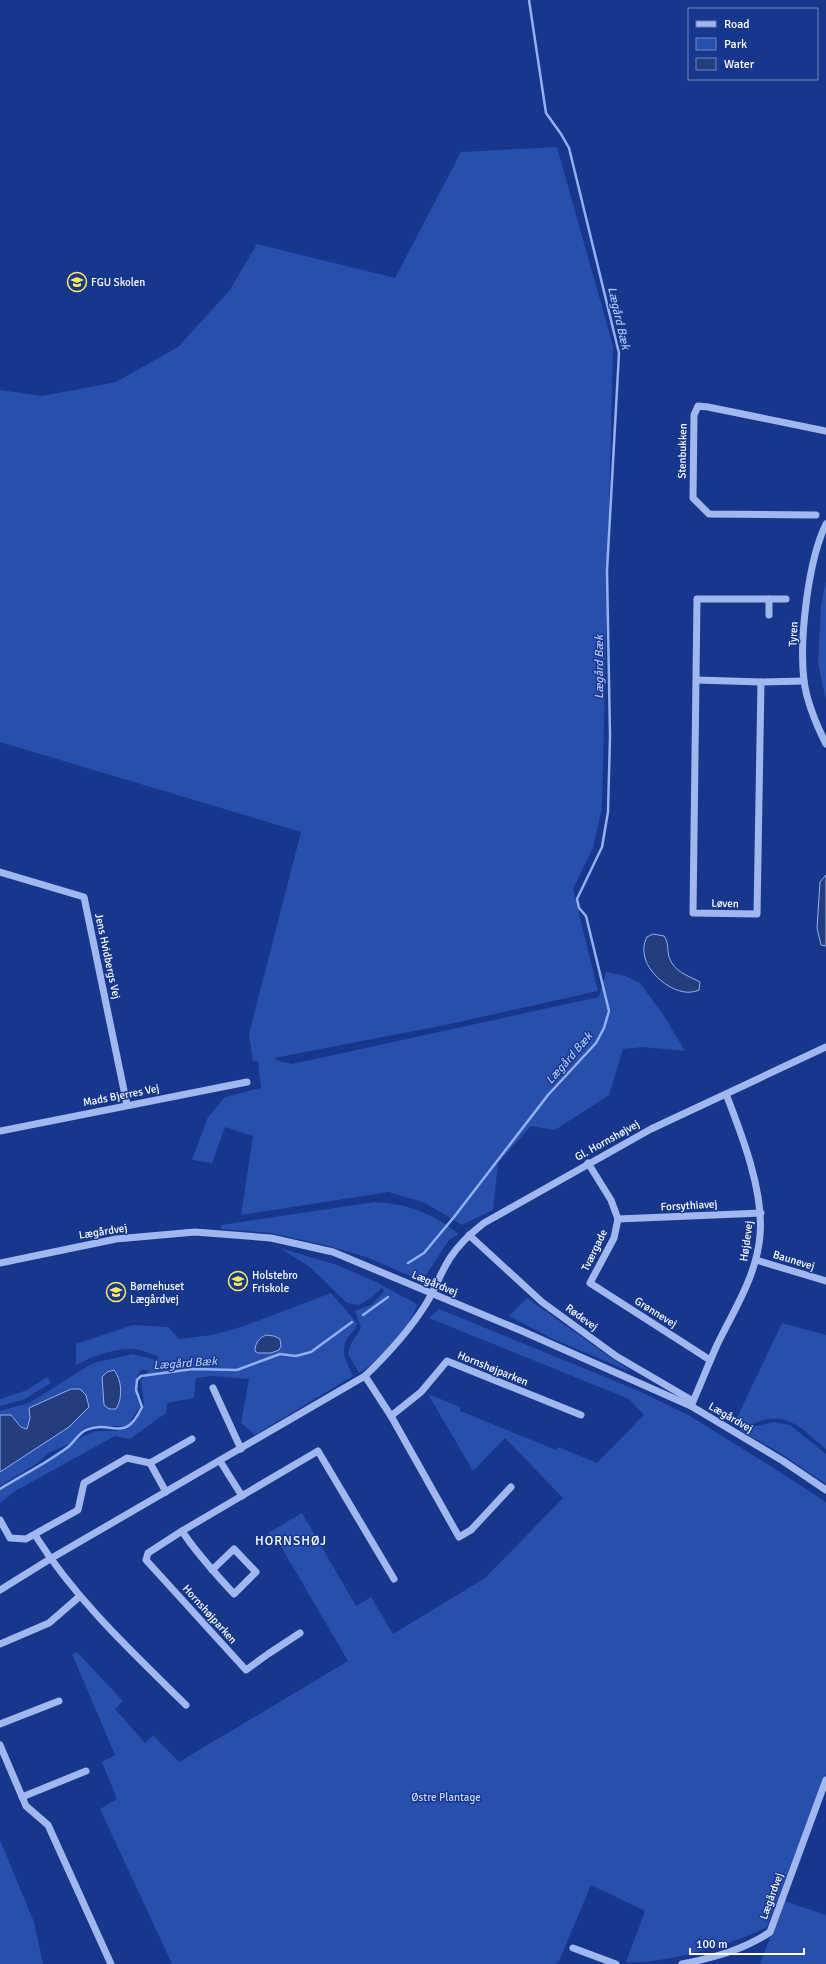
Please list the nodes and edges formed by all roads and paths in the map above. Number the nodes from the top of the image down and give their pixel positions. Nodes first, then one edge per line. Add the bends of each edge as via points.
1 (826, 431) edge
2 (816, 515) dead end
3 (826, 524) edge
4 (769, 599) junction
5 (786, 599) dead end
6 (768, 615) dead end
7 (697, 680) junction
8 (804, 681) junction
9 (761, 682) junction
10 (826, 744) edge
11 (0, 872) edge
12 (826, 1047) edge
13 (247, 1082) dead end
14 (726, 1094) junction
15 (127, 1105) junction
16 (0, 1131) edge
17 (588, 1163) junction
18 (761, 1213) junction
19 (618, 1219) junction
20 (469, 1235) junction
21 (756, 1260) junction
22 (0, 1263) edge
23 (826, 1281) edge
24 (590, 1283) joint
25 (431, 1293) junction
26 (710, 1360) junction
27 (365, 1376) junction
28 (213, 1388) dead end
29 (692, 1404) junction
30 (391, 1416) junction
31 (581, 1416) dead end
32 (192, 1439) dead end
33 (241, 1449) junction
34 (220, 1461) junction
35 (150, 1463) junction
36 (511, 1487) dead end
37 (826, 1490) edge
38 (166, 1492) junction
39 (242, 1496) junction
40 (0, 1520) edge
41 (182, 1531) junction
42 (35, 1535) junction
43 (50, 1559) junction
44 (212, 1570) junction
45 (394, 1579) dead end
46 (0, 1590) edge
47 (80, 1597) junction
48 (300, 1633) dead end
49 (0, 1644) edge
50 (60, 1701) dead end
51 (186, 1705) dead end
52 (0, 1724) edge
53 (0, 1745) edge
54 (86, 1771) dead end
55 (826, 1780) edge
56 (22, 1797) junction
57 (573, 1948) dead end
58 (110, 1964) edge
59 (616, 1964) edge
60 (682, 1964) edge

1 - 2 street, Stenbukken via 708,407 698,406 694,415 693,498 709,514
3 - 8 street, Tyren via 813,565 805,614
4 - 5 street, Løven
4 - 6 street
4 - 7 street, Løven via 697,599
7 - 9 street
7 - 9 street, Løven via 693,914 757,914
8 - 9 street
8 - 10 street, Tyren via 809,706
11 - 15 street, Jens Hvidbergs Vej via 84,897
12 - 14 street, Gl. Hornshøjvej
13 - 15 street, Mads Bjerres Vej
14 - 17 street, Gl. Hornshøjvej via 651,1129
14 - 18 street, Højdevej via 756,1184
15 - 16 street, Mads Bjerres Vej
17 - 19 street, Tværgade via 611,1200
17 - 20 street, Gl. Hornshøjvej via 501,1212
18 - 19 street, Forsythiavej
18 - 21 street, Højdevej
19 - 24 street, Tværgade via 614,1238
20 - 25 street, Gl. Hornshøjvej via 450,1258
20 - 29 street, Rødevej via 542,1302 616,1356
21 - 23 street, Baunevej
21 - 26 street, Højdevej via 750,1278
22 - 25 street, Lægårdvej via 116,1239 195,1232 228,1233 271,1238 333,1252
24 - 26 street, Grønnevej
25 - 27 street via 409,1330
25 - 29 street, Lægårdvej
26 - 29 street, Højdevej
27 - 30 street
27 - 33 street
28 - 33 street
29 - 37 street, Lægårdvej
30 - 31 street, Hornshøjparken via 421,1392 447,1362
30 - 36 street via 459,1537 471,1530
32 - 35 street
33 - 34 street
34 - 38 street
34 - 39 street
35 - 38 street
35 - 42 street via 127,1458 84,1483 78,1510
38 - 43 street
39 - 41 street, Hornshøjparken
39 - 45 street, Hornshøjparken via 318,1451
40 - 42 street via 10,1538 26,1539
41 - 44 street
41 - 48 street, Hornshøjparken via 148,1554 146,1560 246,1670
42 - 43 street
43 - 46 street
43 - 47 street
44 - 44 street via 234,1549 256,1572 234,1594
47 - 49 street via 49,1623
47 - 51 street
50 - 52 street
53 - 56 street
54 - 56 street
55 - 60 street, Lægårdvej via 770,1932 756,1941 707,1959
56 - 58 street via 26,1806 48,1825
57 - 59 street

